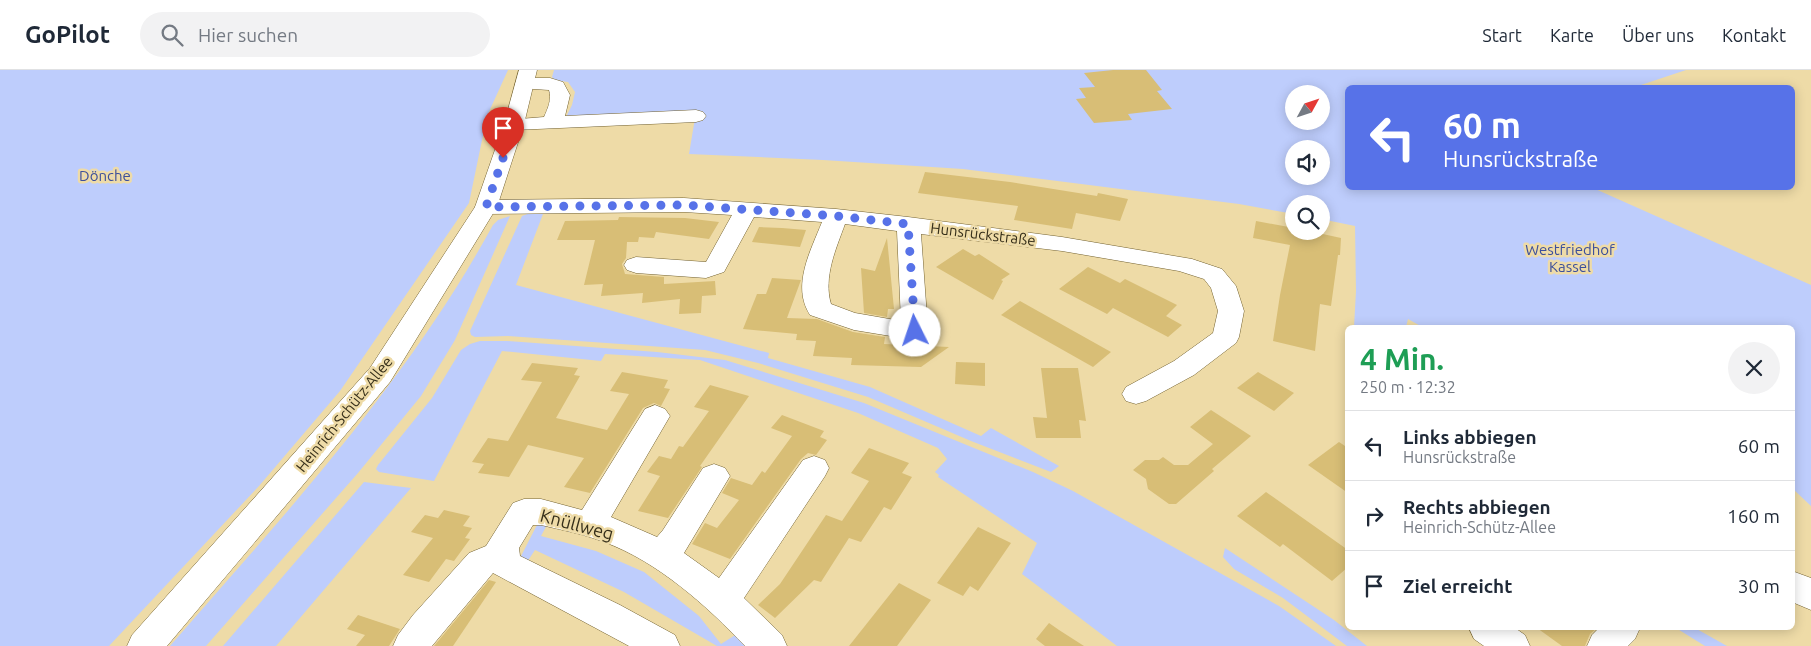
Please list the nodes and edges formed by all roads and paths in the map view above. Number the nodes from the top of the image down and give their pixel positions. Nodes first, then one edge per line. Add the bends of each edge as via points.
1 (527, 77) edge
2 (696, 116) dead end
3 (551, 122) junction
4 (514, 124) junction
5 (486, 207) junction
6 (747, 209) junction
7 (836, 216) junction
8 (908, 224) junction
9 (636, 265) dead end
10 (1136, 394) dead end
11 (655, 416) dead end
12 (814, 468) dead end
13 (714, 476) dead end
14 (590, 525) junction
15 (503, 553) junction
16 (661, 555) junction
17 (1795, 587) edge
18 (1811, 595) edge
19 (722, 600) junction
20 (1490, 630) edge
21 (1620, 630) edge
22 (146, 646) edge
23 (411, 646) edge
24 (662, 646) edge
25 (769, 646) edge
26 (1512, 646) edge
27 (1605, 646) edge

1 - 3 street via 550,84 561,94 558,112
1 - 4 street, Heinrich-Schütz-Allee
2 - 3 street
3 - 4 street
4 - 5 street, Heinrich-Schütz-Allee
5 - 6 street, Hunsrückstraße via 622,205
5 - 22 street, Heinrich-Schütz-Allee via 380,375
6 - 7 street, Hunsrückstraße
6 - 9 street via 715,267 706,270
7 - 8 street, Hunsrückstraße
7 - 8 street via 818,266 814,296 819,309 867,325 915,331
8 - 10 street, Hunsrückstraße via 1126,254 1183,264 1213,274 1223,286 1231,311 1226,337 1184,368
11 - 14 street
12 - 19 street
13 - 16 street via 675,540
14 - 15 street, Knüllweg via 541,512 524,512 502,547
14 - 16 street, Knüllweg via 613,531
15 - 23 street via 481,563
15 - 24 street via 505,564
16 - 19 street, Knüllweg
17 - 18 street
19 - 25 street, Knüllweg
20 - 26 street
21 - 27 street

